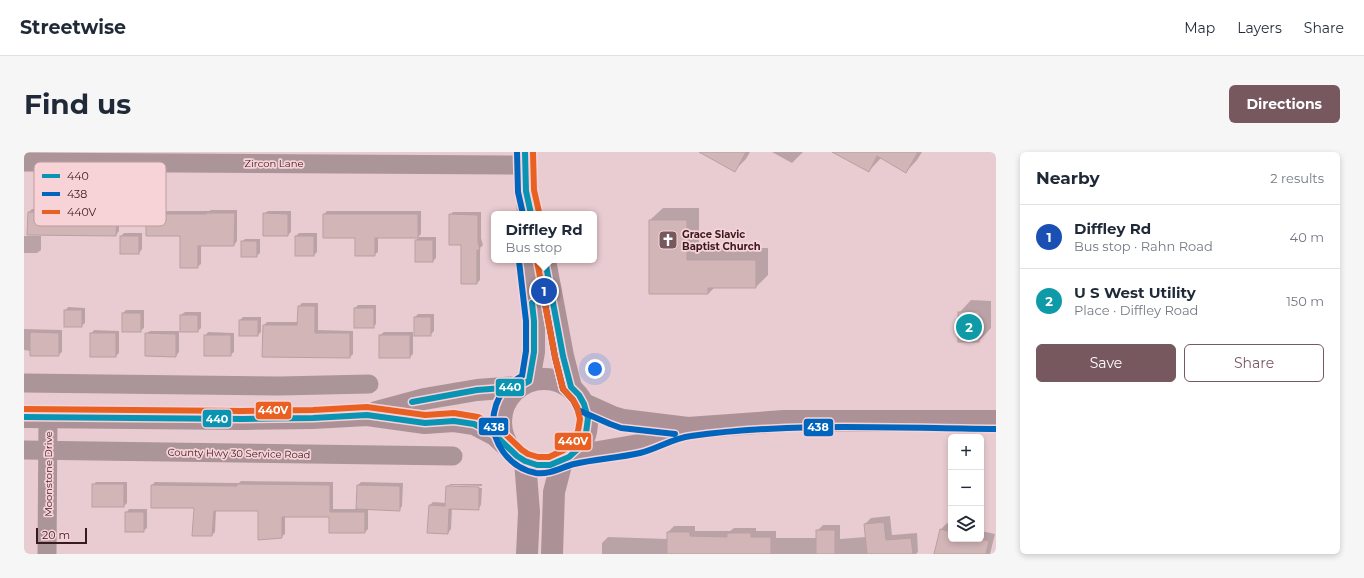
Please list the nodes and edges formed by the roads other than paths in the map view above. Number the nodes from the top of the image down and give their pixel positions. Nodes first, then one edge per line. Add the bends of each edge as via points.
1 (292, 158) edge
2 (525, 159) edge
3 (24, 162) edge
4 (529, 211) edge
5 (527, 263) edge
6 (546, 263) edge
7 (24, 383) edge
8 (369, 384) dead end
9 (523, 384) junction
10 (578, 396) junction
11 (367, 415) junction
12 (24, 417) edge
13 (48, 417) junction
14 (996, 421) edge
15 (688, 428) junction
16 (24, 450) edge
17 (48, 450) junction
18 (518, 455) junction
19 (453, 456) dead end
20 (566, 459) junction
21 (47, 554) edge
22 (527, 554) edge
23 (552, 554) edge

1 - 2 street, Zircon Lane
1 - 3 street, Zircon Lane
2 - 4 main road
5 - 9 main road via 534,352
6 - 10 main road via 563,356
7 - 8 street via 272,386
9 - 10 main road via 543,378 558,380
9 - 11 main road via 424,399
9 - 18 main road via 508,397 502,409 500,423 503,437
10 - 15 main road via 623,420
10 - 20 main road via 588,418 586,433 580,447
11 - 13 main road via 243,419
11 - 18 main road via 424,423 454,421 474,424 495,436
12 - 13 main road
13 - 17 street, Moonstone Drive
14 - 15 main road via 791,421
15 - 20 main road via 639,445
16 - 17 street, County Hwy 30 Service Road
17 - 19 street, County Hwy 30 Service Road
17 - 21 street, Moonstone Drive
18 - 20 main road via 537,465 550,465
18 - 22 main road via 529,512
20 - 23 main road via 554,492

